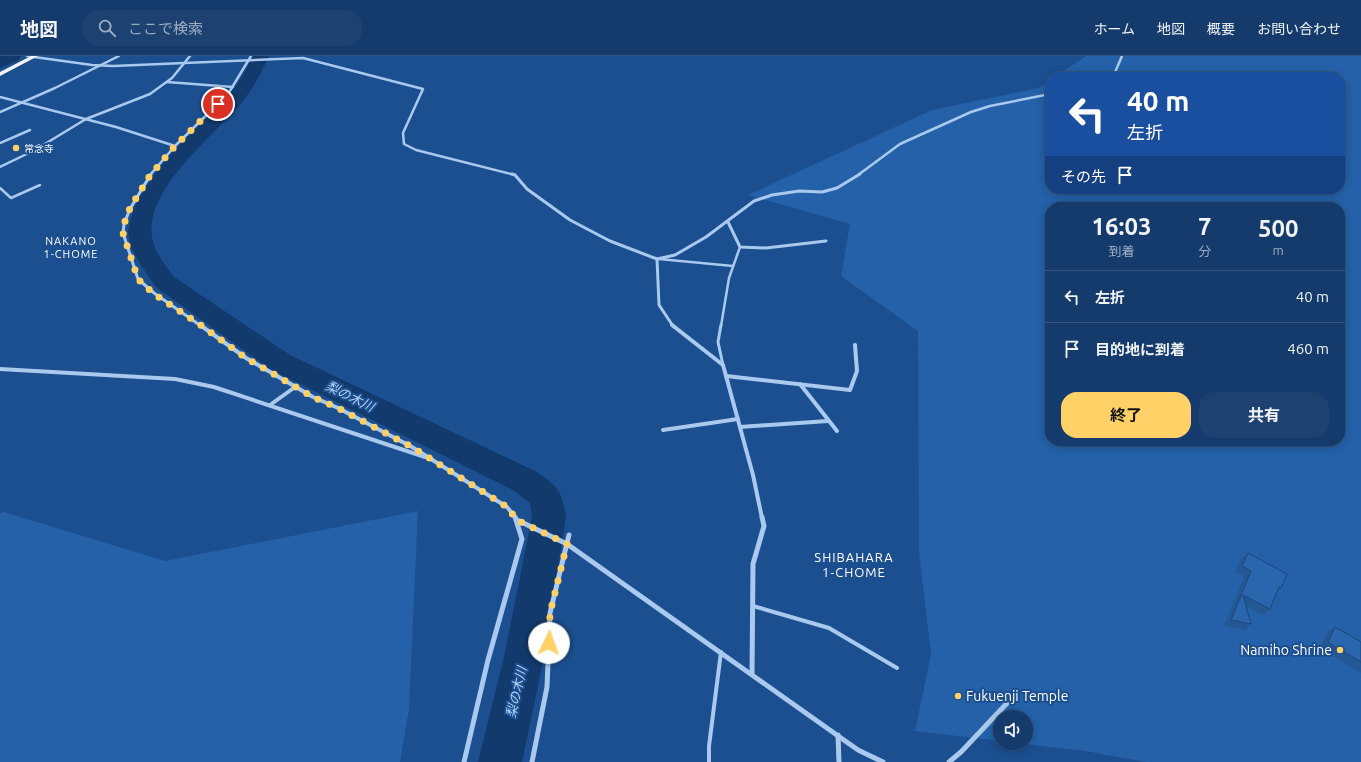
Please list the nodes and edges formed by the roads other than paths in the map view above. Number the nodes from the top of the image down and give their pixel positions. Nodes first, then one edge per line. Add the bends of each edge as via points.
1 (27, 56) edge
2 (34, 56) edge
3 (119, 56) edge
4 (190, 56) edge
5 (251, 56) edge
6 (1122, 56) edge
7 (186, 62) junction
8 (248, 62) junction
9 (102, 66) junction
10 (1116, 72) edge
11 (0, 74) edge
12 (166, 82) junction
13 (233, 87) junction
14 (1045, 95) edge
15 (0, 97) edge
16 (20, 104) junction
17 (0, 112) edge
18 (86, 119) junction
19 (30, 130) dead end
20 (0, 143) edge
21 (175, 148) junction
22 (0, 167) edge
23 (40, 185) dead end
24 (0, 188) edge
25 (728, 222) junction
26 (826, 240) dead end
27 (740, 247) junction
28 (657, 259) junction
29 (733, 266) junction
30 (855, 346) dead end
31 (723, 365) junction
32 (0, 369) edge
33 (726, 376) junction
34 (800, 384) junction
35 (295, 387) junction
36 (270, 405) junction
37 (738, 419) junction
38 (828, 422) junction
39 (740, 427) junction
40 (663, 430) dead end
41 (837, 431) dead end
42 (433, 459) junction
43 (517, 520) junction
44 (569, 535) dead end
45 (567, 544) junction
46 (753, 606) junction
47 (721, 652) junction
48 (897, 668) dead end
49 (752, 674) junction
50 (1010, 700) dead end
51 (838, 735) junction
52 (464, 762) edge
53 (532, 762) edge
54 (709, 762) edge
55 (839, 762) edge
56 (883, 762) edge
57 (949, 762) edge

1 - 2 street
2 - 9 street
2 - 11 main road
3 - 9 street
4 - 7 street
5 - 8 street
6 - 10 street
7 - 8 street
7 - 9 street
7 - 12 street
8 - 13 street
8 - 28 street via 303,58 423,89 403,133 404,144 416,150 515,176 527,189 570,220 615,243
9 - 16 street
12 - 13 street
12 - 18 street via 150,94
13 - 21 street
14 - 25 street via 971,112 900,144 852,180 837,188 822,192 799,191 772,195 744,207
15 - 16 street
16 - 17 street
16 - 18 street
18 - 21 street
18 - 22 street via 35,150
19 - 20 street
21 - 35 street via 140,191 124,224 123,233 138,279 154,294 246,358
23 - 24 lane via 11,198
25 - 27 street
25 - 28 street via 676,255
26 - 27 street via 766,248
27 - 29 lane
28 - 29 lane
28 - 31 street via 660,305 670,324
29 - 31 lane via 718,342
30 - 34 street via 856,371 850,390
31 - 33 street
32 - 36 street via 175,379 214,387
33 - 34 street
33 - 37 street
34 - 38 street
35 - 36 street
35 - 42 street
36 - 42 street
37 - 39 street
37 - 40 street
38 - 39 street
38 - 41 street
39 - 46 street via 764,526 753,564
42 - 43 street via 507,507
43 - 45 street
43 - 52 street via 522,538 488,660
44 - 45 street
45 - 47 street
45 - 53 street via 550,613 547,687
46 - 48 lane via 829,628
46 - 49 street
47 - 49 street
47 - 54 lane
49 - 51 street
50 - 57 street
51 - 55 street
51 - 56 street via 858,750

